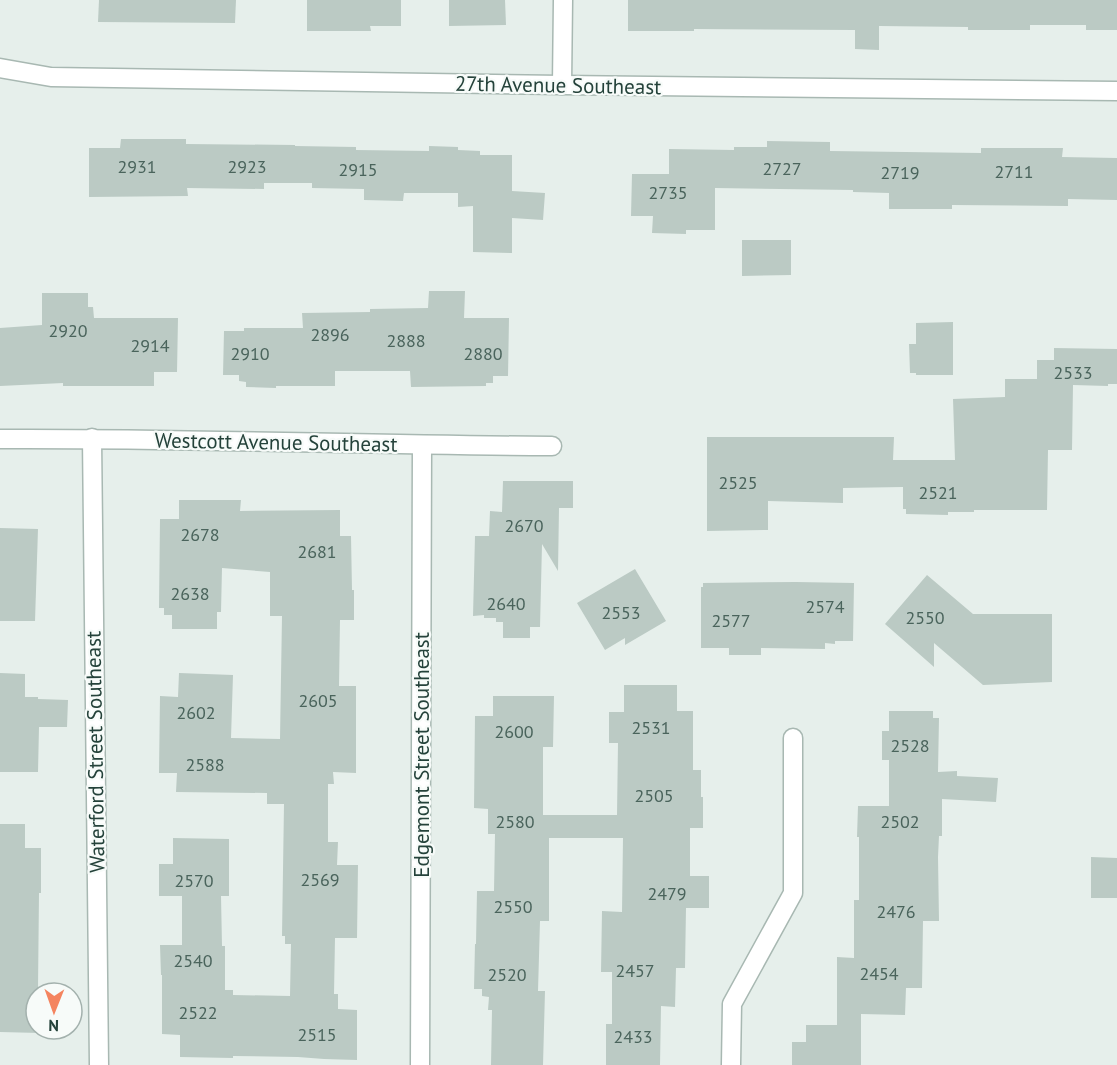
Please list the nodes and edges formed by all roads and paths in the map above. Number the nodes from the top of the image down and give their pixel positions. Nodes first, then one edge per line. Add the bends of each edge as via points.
1 (563, 0) edge
2 (0, 68) edge
3 (562, 85) junction
4 (1117, 91) edge
5 (92, 438) junction
6 (0, 439) edge
7 (422, 446) junction
8 (552, 446) dead end
9 (793, 738) dead end
10 (99, 1065) edge
11 (420, 1065) edge
12 (731, 1065) edge

1 - 3 street
2 - 3 street, 27th Avenue Southeast via 51,77
3 - 4 street, 27th Avenue Southeast
5 - 6 street, Westcott Avenue Southeast
5 - 7 street, Westcott Avenue Southeast
5 - 10 street, Waterford Street Southeast
7 - 8 street, Westcott Avenue Southeast
7 - 11 street, Edgemont Street Southeast
9 - 12 street via 793,893 732,1004

